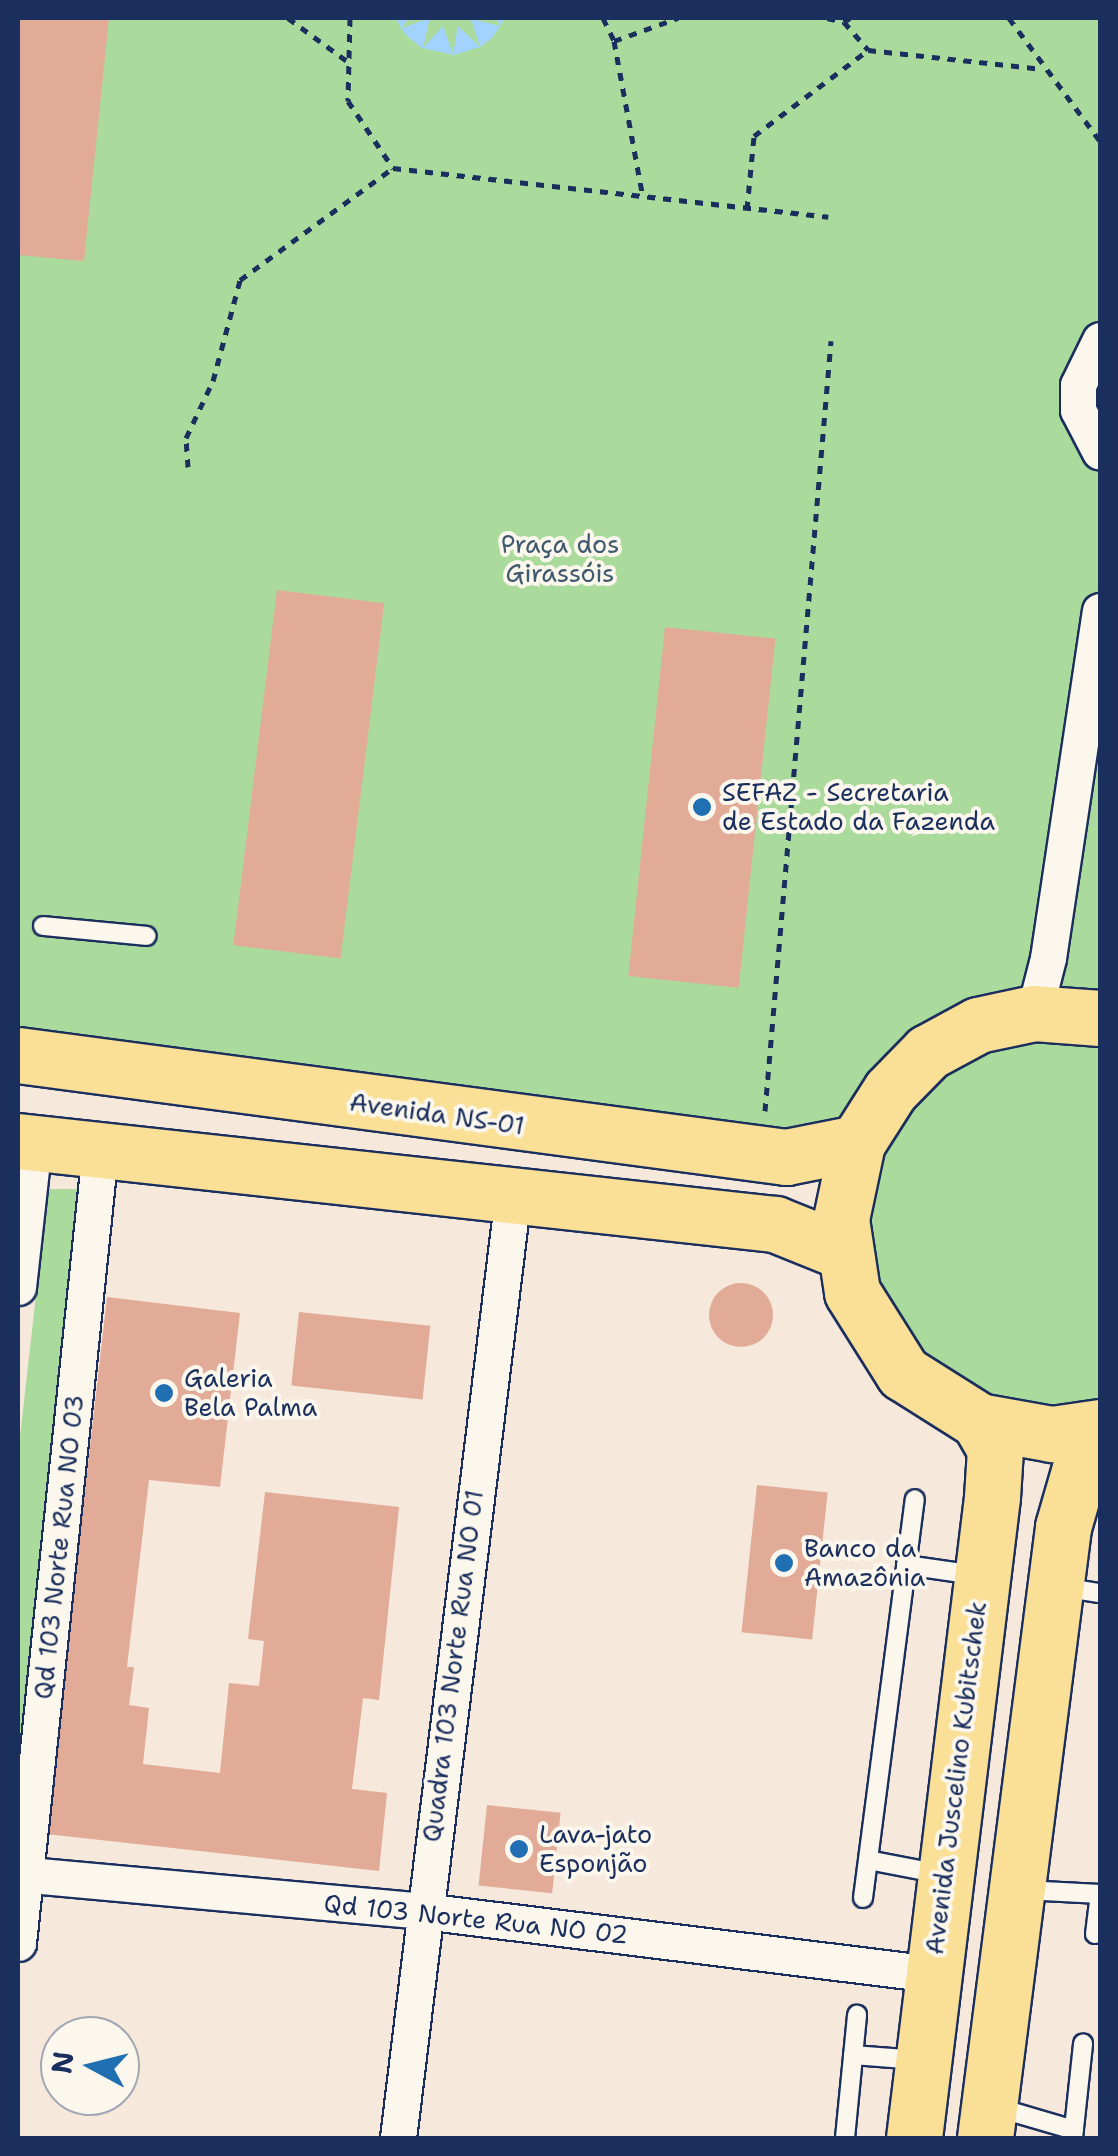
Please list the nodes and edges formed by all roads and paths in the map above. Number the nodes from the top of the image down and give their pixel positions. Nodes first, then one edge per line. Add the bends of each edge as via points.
1 (288, 18) edge
2 (350, 18) edge
3 (603, 18) edge
4 (678, 18) edge
5 (827, 18) edge
6 (1009, 18) edge
7 (847, 20) edge
8 (614, 41) junction
9 (868, 50) junction
10 (348, 61) junction
11 (1042, 70) junction
12 (1100, 140) edge
13 (393, 168) junction
14 (643, 198) junction
15 (747, 209) junction
16 (828, 217) dead end
17 (1100, 340) edge
18 (831, 342) dead end
19 (1100, 452) edge
20 (188, 467) dead end
21 (1100, 612) edge
22 (43, 926) dead end
23 (147, 936) dead end
24 (1034, 1013) junction
25 (1100, 1018) edge
26 (18, 1055) edge
27 (26, 1142) edge
28 (857, 1143) junction
29 (100, 1151) junction
30 (762, 1154) junction
31 (513, 1195) junction
32 (842, 1251) junction
33 (18, 1287) edge
34 (979, 1421) junction
35 (1096, 1429) edge
36 (915, 1499) dead end
37 (906, 1565) junction
38 (980, 1576) junction
39 (1077, 1589) edge
40 (868, 1860) junction
41 (21, 1874) edge
42 (943, 1874) junction
43 (1013, 1890) junction
44 (1100, 1894) edge
45 (864, 1898) dead end
46 (423, 1911) junction
47 (1095, 1934) dead end
48 (18, 1943) edge
49 (933, 1974) junction
50 (857, 2015) dead end
51 (1083, 2044) dead end
52 (853, 2056) junction
53 (923, 2060) junction
54 (987, 2122) edge
55 (1073, 2134) edge
56 (398, 2138) edge
57 (845, 2138) edge
58 (914, 2138) edge

1 - 10 path
2 - 10 path
3 - 8 path
4 - 8 path
5 - 7 path
6 - 11 path
7 - 9 path
8 - 14 path
9 - 11 path
9 - 15 path via 754,136
10 - 13 path via 348,102
11 - 12 path
13 - 14 path
13 - 20 path via 240,280 213,381 186,438
14 - 15 path
15 - 16 path
17 - 19 street via 1078,384 1078,410
18 - 30 path
21 - 24 street
22 - 23 lane
24 - 25 main road
24 - 28 main road via 978,1025 928,1052 890,1091
26 - 30 main road, Avenida NS-01
27 - 29 main road
27 - 33 street
28 - 30 main road, Avenida NS-01 via 804,1155
28 - 32 main road via 846,1174
29 - 31 main road
29 - 41 street, Qd 103 Norte Rua NO 03
31 - 32 main road via 775,1224
31 - 46 street, Quadra 103 Norte Rua NO 01
32 - 34 main road via 852,1292 882,1349 944,1405
34 - 35 main road via 1052,1434
34 - 38 main road, Avenida Juscelino Kubitschek via 994,1449
35 - 39 main road via 1070,1488
36 - 37 lane
37 - 38 lane
37 - 40 lane
38 - 42 main road, Avenida Juscelino Kubitschek
39 - 43 main road
40 - 42 lane
40 - 45 lane
41 - 46 street, Qd 103 Norte Rua NO 02
41 - 48 street, Qd 103 Norte Rua NO 03
42 - 49 main road, Avenida Juscelino Kubitschek
43 - 44 lane
43 - 54 main road
44 - 47 lane
46 - 49 street, Qd 103 Norte Rua NO 02
46 - 56 street, Quadra 103 Norte Rua NO 01
49 - 53 main road, Avenida Juscelino Kubitschek
50 - 52 lane
51 - 55 lane
52 - 53 lane
52 - 57 lane
53 - 58 main road, Avenida Juscelino Kubitschek
54 - 55 lane

